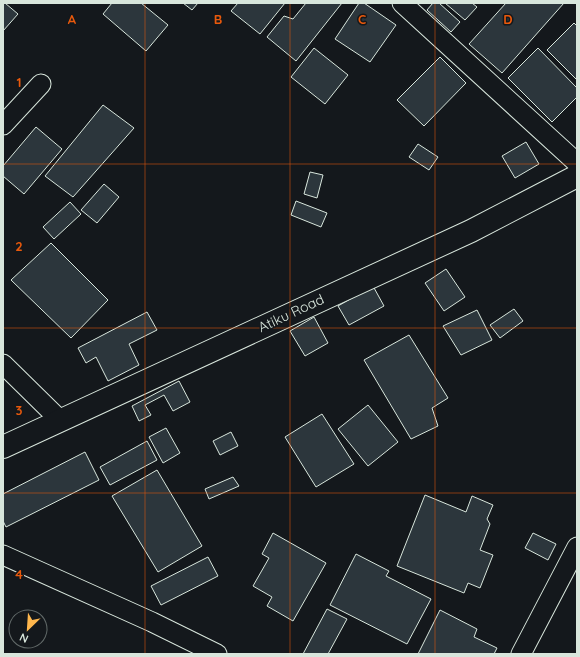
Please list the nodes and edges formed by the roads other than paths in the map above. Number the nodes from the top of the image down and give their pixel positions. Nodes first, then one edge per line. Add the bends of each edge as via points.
1 (402, 3) edge
2 (40, 84) dead end
3 (3, 125) edge
4 (577, 163) edge
5 (577, 176) edge
6 (3, 364) edge
7 (60, 420) junction
8 (3, 447) edge
9 (577, 546) edge
10 (3, 556) edge
11 (217, 654) edge
12 (521, 654) edge

1 - 4 street
2 - 3 street
5 - 7 street, Atiku Road via 471,230
6 - 7 street
7 - 8 street, Atiku Road
9 - 12 street
10 - 11 street via 152,622

